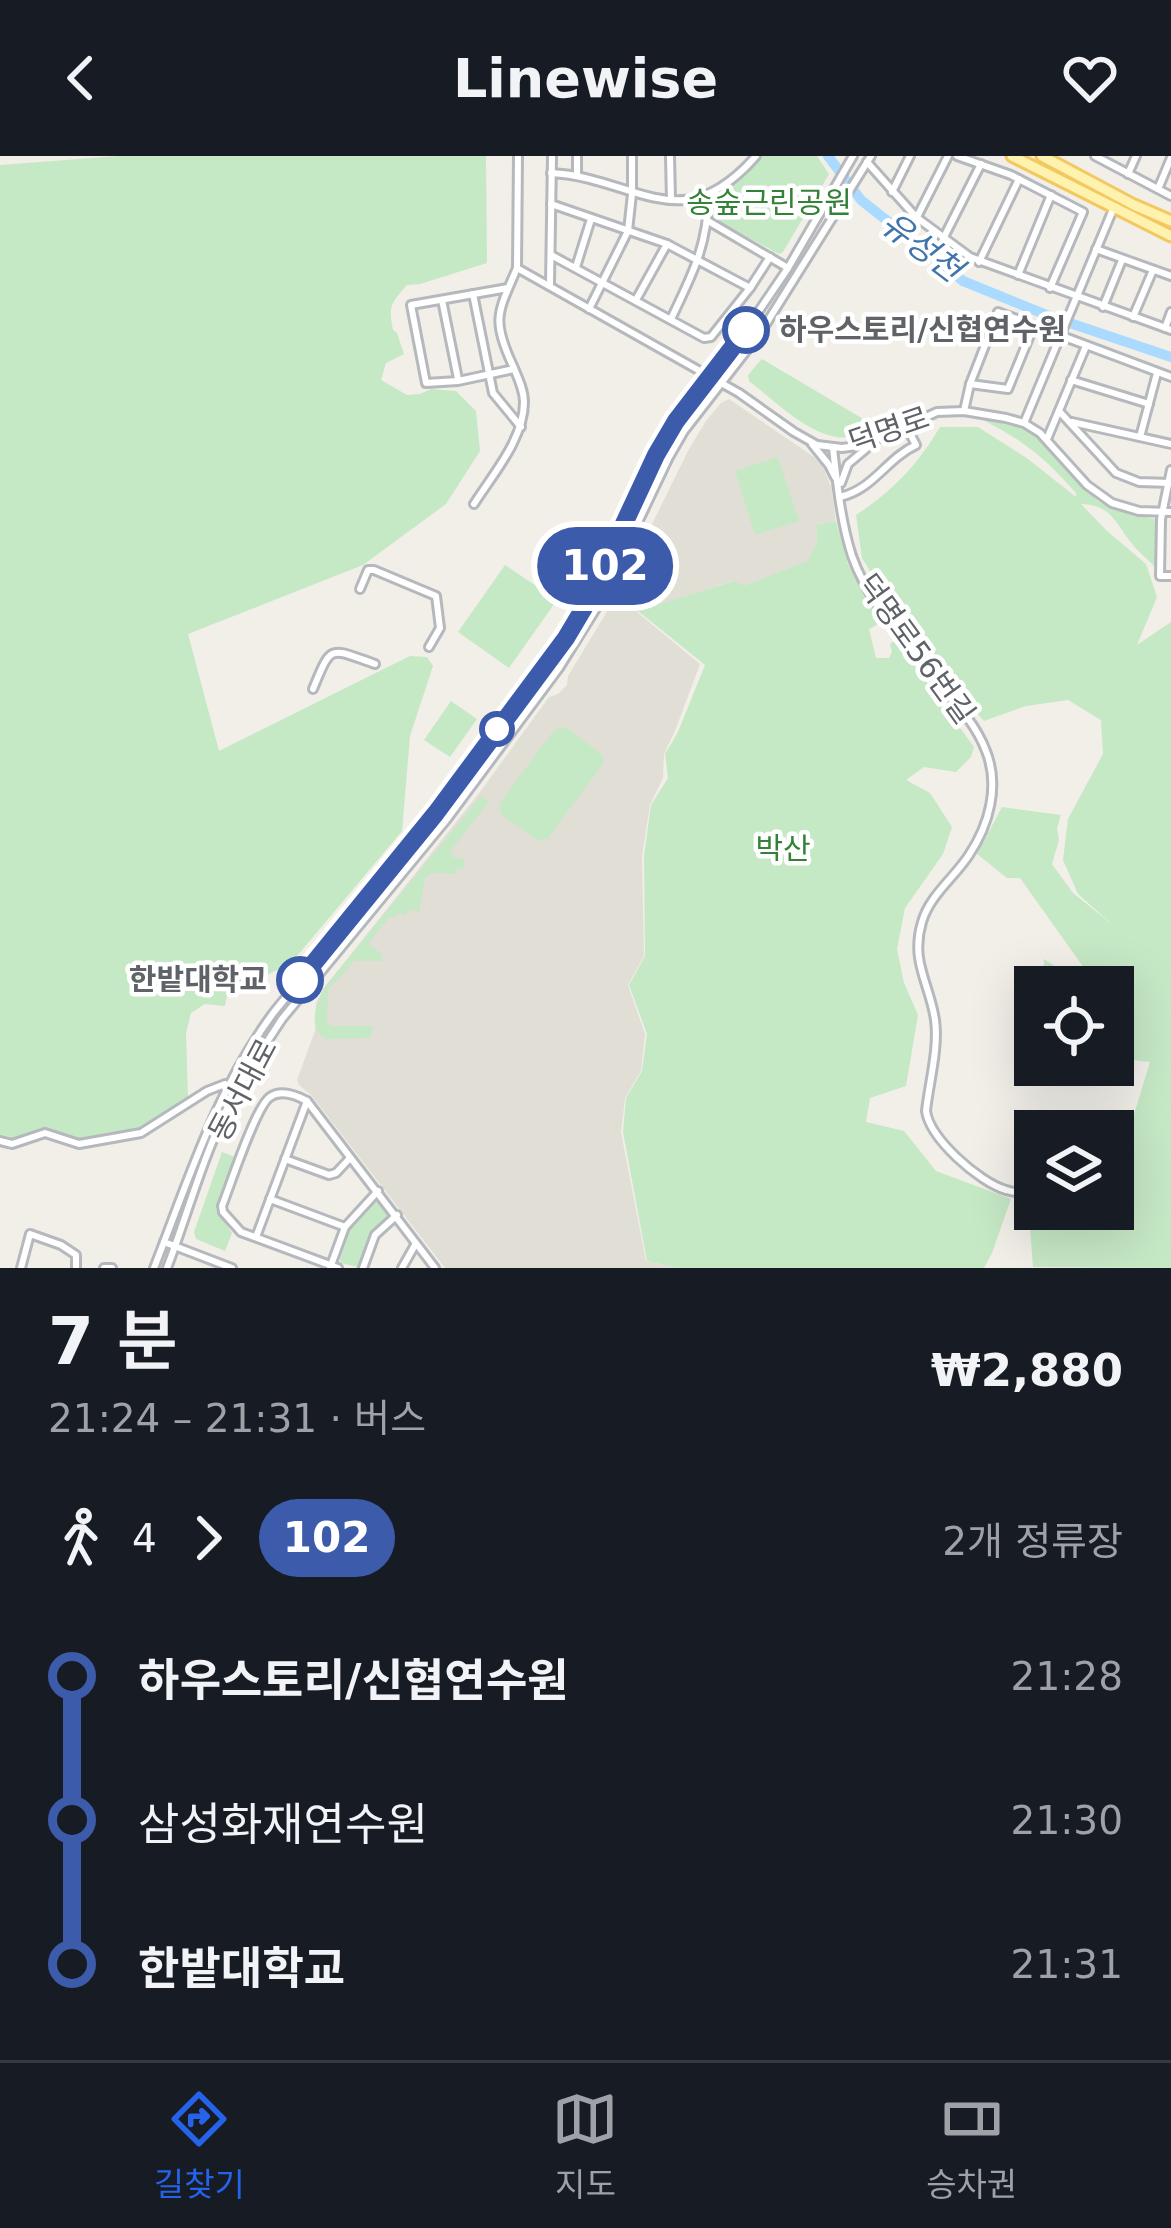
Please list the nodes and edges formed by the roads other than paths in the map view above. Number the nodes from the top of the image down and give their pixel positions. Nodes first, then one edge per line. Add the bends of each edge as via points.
1 (518, 156) edge
2 (551, 156) edge
3 (577, 156) edge
4 (632, 156) edge
5 (670, 156) edge
6 (756, 156) edge
7 (854, 156) edge
8 (910, 156) edge
9 (952, 156) edge
10 (1012, 156) edge
11 (1042, 156) edge
12 (1136, 156) edge
13 (1097, 157) edge
14 (1171, 158) edge
15 (869, 160) edge
16 (981, 164) junction
17 (551, 173) junction
18 (577, 174) junction
19 (1128, 174) junction
20 (1018, 179) junction
21 (1158, 189) junction
22 (892, 192) junction
23 (632, 194) junction
24 (709, 194) junction
25 (1051, 195) junction
26 (1171, 196) edge
27 (671, 200) junction
28 (551, 204) junction
29 (1114, 208) junction
30 (916, 217) junction
31 (591, 218) junction
32 (708, 221) junction
33 (1171, 221) edge
34 (628, 231) junction
35 (1171, 236) edge
36 (943, 239) junction
37 (667, 244) junction
38 (1096, 249) junction
39 (551, 255) junction
40 (770, 257) junction
41 (700, 260) junction
42 (1122, 260) junction
43 (979, 262) junction
44 (576, 267) junction
45 (518, 268) junction
46 (788, 268) junction
47 (1153, 270) junction
48 (1017, 276) junction
49 (1171, 276) edge
50 (603, 282) junction
51 (550, 285) junction
52 (508, 288) junction
53 (750, 288) junction
54 (1050, 288) junction
55 (473, 294) junction
56 (442, 300) junction
57 (637, 300) junction
58 (1075, 300) junction
59 (1103, 307) junction
60 (589, 309) junction
61 (1171, 313) edge
62 (1133, 317) junction
63 (671, 319) junction
64 (1033, 326) junction
65 (1168, 330) edge
66 (1061, 334) junction
67 (1086, 346) junction
68 (514, 369) junction
69 (1157, 373) junction
70 (488, 374) junction
71 (710, 377) junction
72 (1171, 377) edge
73 (1071, 380) junction
74 (458, 381) junction
75 (721, 383) junction
76 (970, 384) junction
77 (1149, 404) junction
78 (964, 411) junction
79 (1059, 411) junction
80 (1068, 422) junction
81 (1024, 423) junction
82 (906, 426) junction
83 (521, 427) junction
84 (1140, 437) junction
85 (1046, 439) junction
86 (876, 441) junction
87 (810, 442) junction
88 (1171, 444) edge
89 (833, 448) junction
90 (1171, 470) edge
91 (1169, 483) edge
92 (840, 494) junction
93 (474, 504) dead end
94 (1166, 512) edge
95 (1161, 540) junction
96 (1171, 540) edge
97 (1171, 576) edge
98 (360, 589) dead end
99 (429, 646) dead end
100 (375, 664) dead end
101 (313, 689) dead end
102 (228, 1082) junction
103 (307, 1101) junction
104 (0, 1141) edge
105 (351, 1157) junction
106 (285, 1159) junction
107 (378, 1191) junction
108 (1014, 1191) edge
109 (270, 1199) junction
110 (397, 1215) junction
111 (344, 1227) junction
112 (256, 1237) junction
113 (164, 1242) junction
114 (416, 1244) junction
115 (175, 1246) junction
116 (333, 1267) edge
117 (21, 1268) edge
118 (76, 1268) edge
119 (154, 1268) edge
120 (167, 1268) edge
121 (232, 1268) edge
122 (363, 1268) edge
123 (402, 1268) edge
124 (435, 1268) edge

1 - 45 street
2 - 17 street
3 - 18 street
4 - 23 street
5 - 27 street
6 - 24 street
7 - 46 street, 동서대로
8 - 22 street
9 - 16 street
9 - 30 street
10 - 29 main road
11 - 33 main road
12 - 19 street
13 - 19 street
14 - 21 street
15 - 22 street
15 - 75 street, 동서대로
16 - 20 street
16 - 36 street
17 - 18 street
17 - 28 street
18 - 23 street
19 - 21 street
20 - 25 street
20 - 43 street
21 - 26 street
22 - 30 street
23 - 27 street
23 - 34 street
24 - 27 street
24 - 32 street
25 - 48 street
25 - 54 street via 1083,212
28 - 31 street
28 - 39 street
29 - 35 main road
29 - 38 street
30 - 36 street
31 - 34 street
31 - 44 street
32 - 40 street
32 - 41 street
34 - 37 street
34 - 50 street
36 - 43 street
37 - 41 street
37 - 57 street
38 - 42 street
38 - 58 street
39 - 44 street
39 - 51 street
40 - 46 street
40 - 53 street
41 - 53 street
41 - 63 street
42 - 47 street
42 - 59 street
43 - 48 street
44 - 50 street
45 - 51 street, 덕명로
45 - 52 street
46 - 71 street, 동서대로
47 - 49 street
47 - 62 street
48 - 54 street
50 - 57 street
50 - 60 street
51 - 60 street, 덕명로
52 - 55 street
52 - 68 street via 498,325
53 - 63 street via 711,337
54 - 58 street
55 - 56 street
55 - 70 street
56 - 74 street
56 - 74 street via 411,305 418,344 426,383
57 - 63 street
58 - 59 street
58 - 66 street
59 - 62 street
60 - 71 street, 덕명로
61 - 65 street
62 - 65 street
64 - 66 street
64 - 76 street via 1008,389
64 - 76 street via 998,313
66 - 67 street
66 - 81 street
67 - 69 street
67 - 73 street
68 - 70 street
68 - 83 street via 524,399
69 - 72 street
69 - 77 street
70 - 74 street
70 - 83 street
71 - 75 street, 덕명로
71 - 102 street, 동서대로 via 656,455 566,638
73 - 77 street
73 - 79 street
75 - 87 street, 덕명로
75 - 115 street, 동서대로 via 669,457 559,668 260,1053 219,1126
76 - 78 street
77 - 84 street
78 - 81 street, 덕명로
78 - 82 street, 덕명로
79 - 80 street
79 - 85 street
80 - 84 street
80 - 91 street via 1123,478
81 - 85 street, 덕명로
82 - 86 street, 덕명로
82 - 92 street via 916,445 871,484
83 - 93 street
84 - 88 street
85 - 94 street, 덕명로 via 1100,496
86 - 89 street, 덕명로
86 - 92 street via 848,464
87 - 89 street, 덕명로
87 - 92 street
89 - 92 street, 덕명로56번길
90 - 91 street
91 - 94 street
92 - 108 street, 덕명로56번길 via 850,552 869,591 986,748 987,820 927,909 918,938 919,972 936,1021 926,1111 945,1145
94 - 95 street
95 - 96 street
95 - 97 street via 1160,576
98 - 99 street via 374,570 436,596 440,628
100 - 101 street via 332,652
102 - 104 street via 141,1132 80,1144 45,1133
102 - 113 street, 동서대로
103 - 105 street
103 - 106 street
103 - 112 street via 285,1093 263,1104 222,1205 235,1228
105 - 106 street via 329,1175
105 - 107 street
106 - 109 street
107 - 110 street
107 - 111 street
109 - 111 street
109 - 112 street
110 - 114 street
110 - 122 street via 375,1234
111 - 116 street
112 - 116 street
113 - 115 street
113 - 119 street, 동서대로
114 - 123 street
114 - 124 street
115 - 120 street, 동서대로
115 - 121 street
117 - 118 street via 30,1234 76,1255

